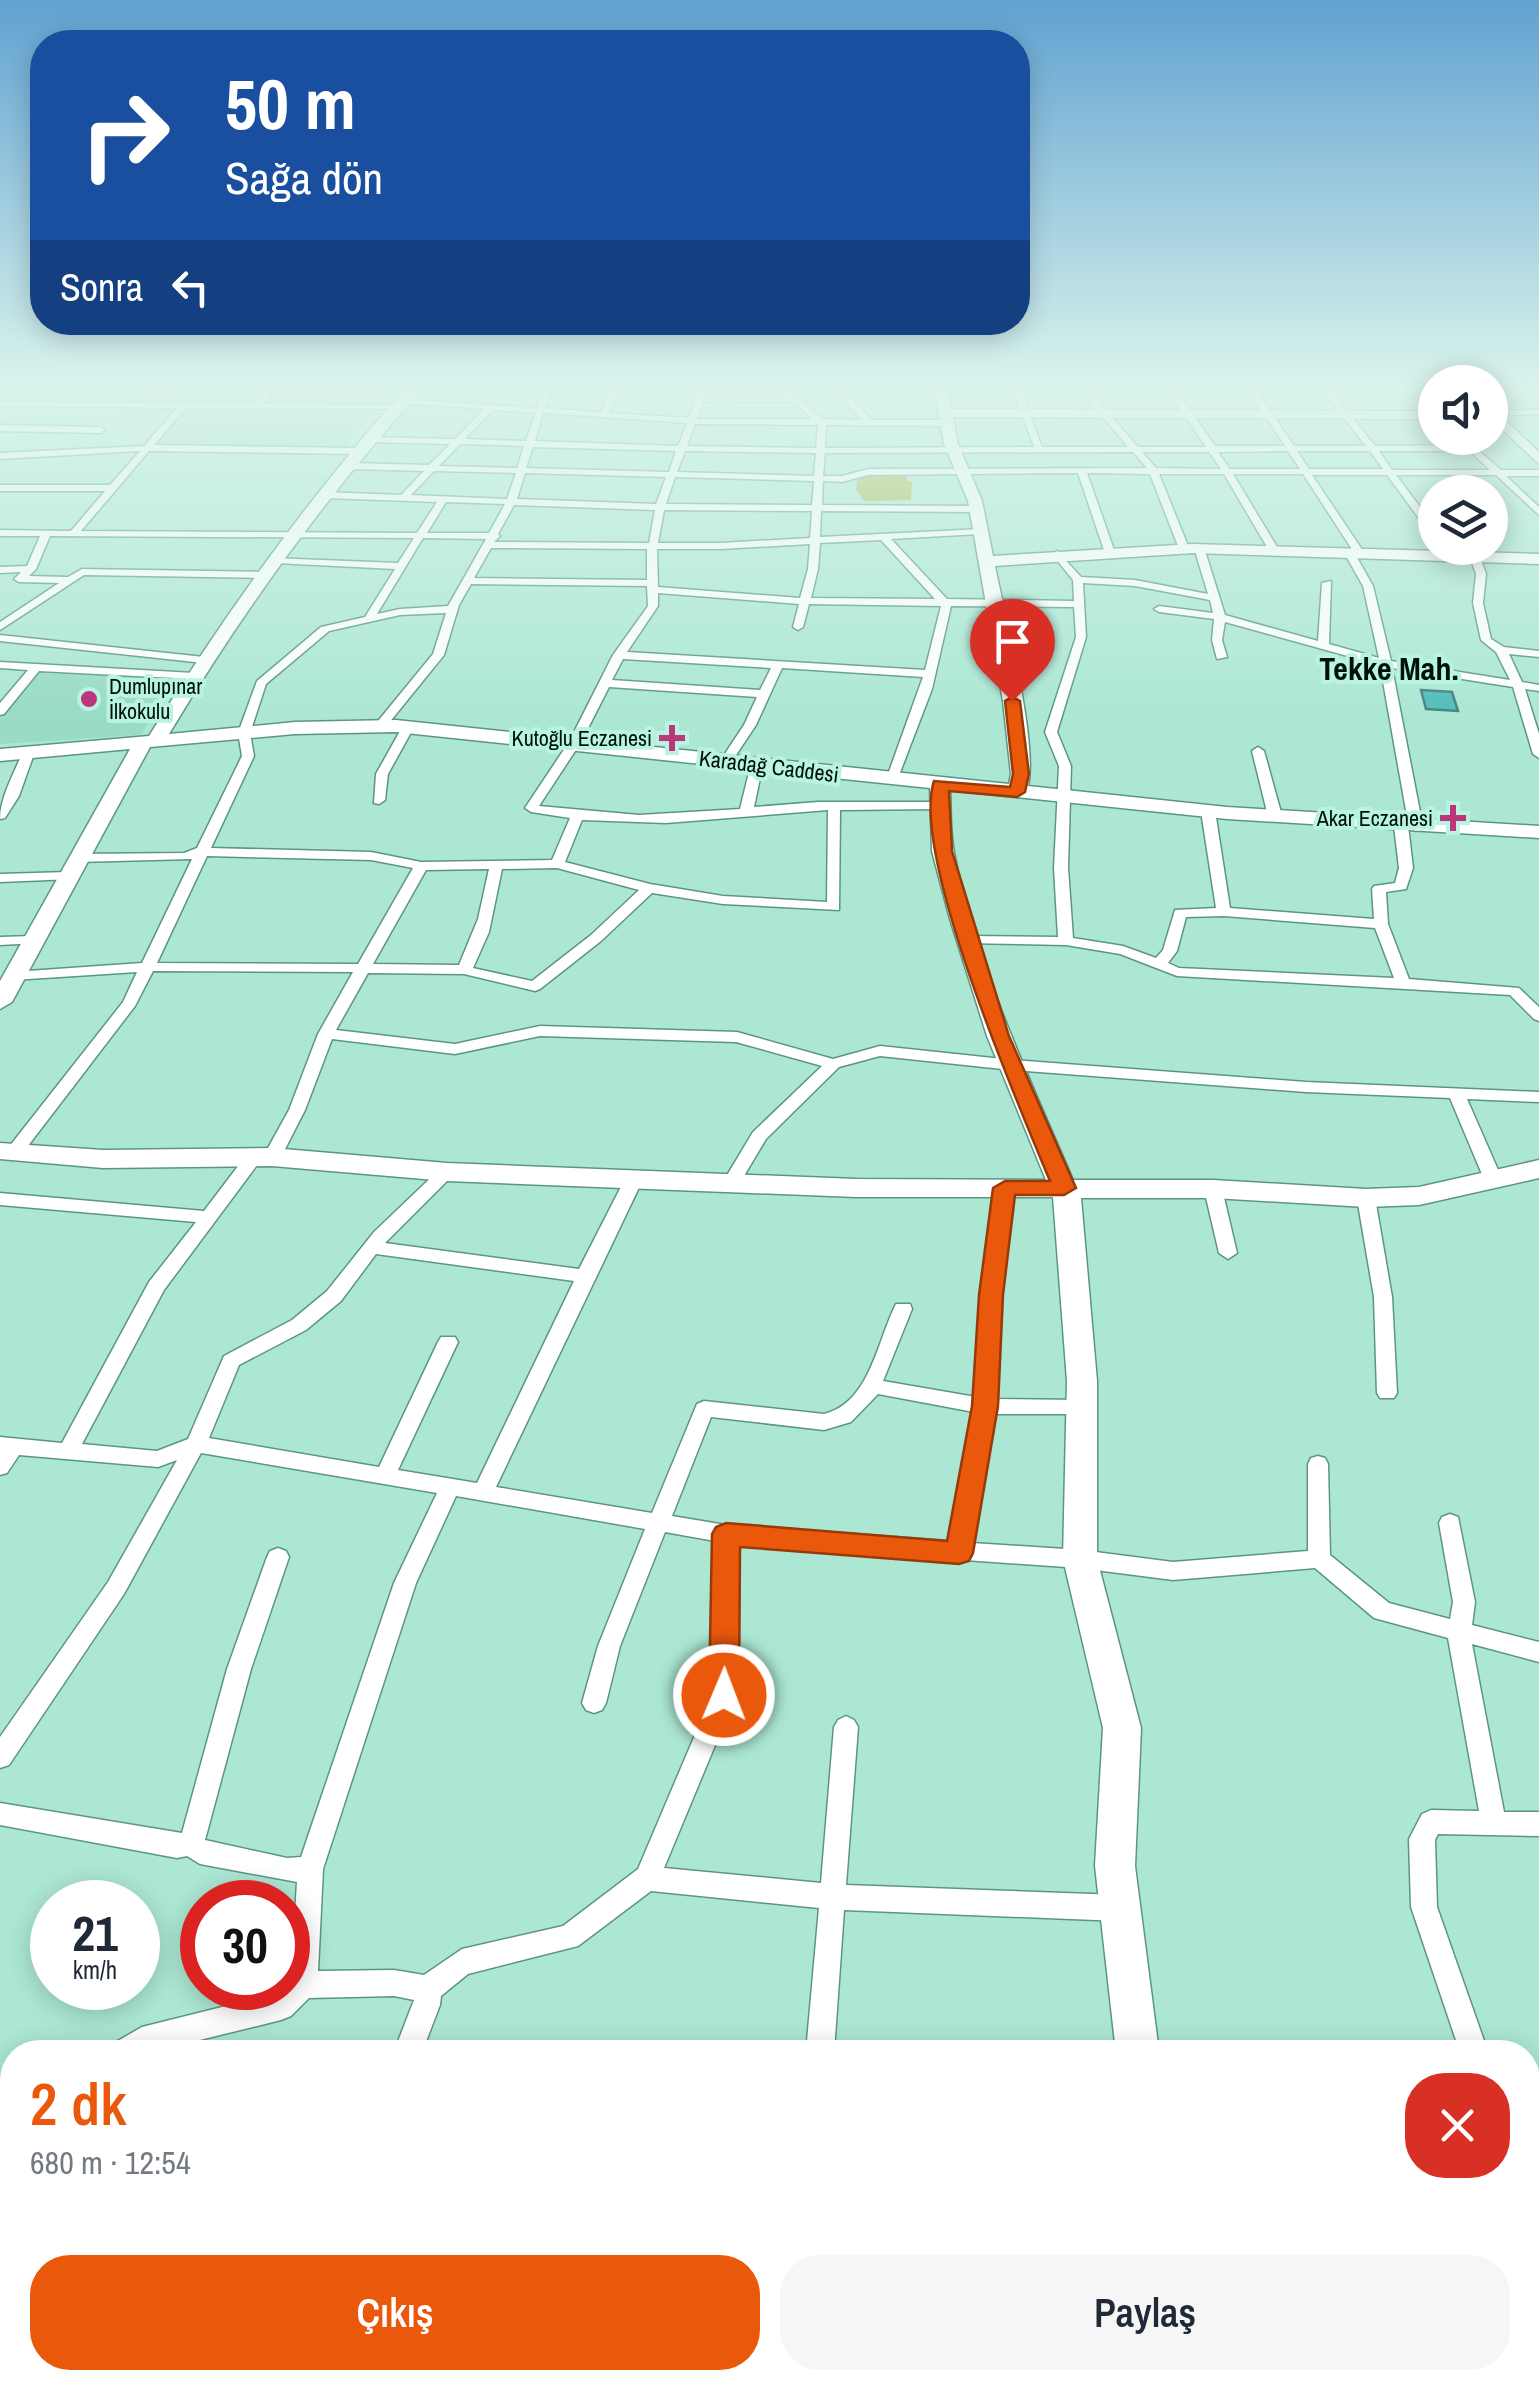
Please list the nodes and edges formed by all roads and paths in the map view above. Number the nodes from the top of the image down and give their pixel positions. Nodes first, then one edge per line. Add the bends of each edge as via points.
1 (107, 497) edge
2 (323, 497) edge
3 (385, 497) edge
4 (404, 497) joint
5 (513, 497) edge
6 (663, 497) edge
7 (816, 497) edge
8 (856, 497) edge
9 (972, 497) edge
10 (1090, 497) edge
11 (1166, 497) edge
12 (1242, 497) edge
13 (1320, 497) edge
14 (443, 499) junction
15 (511, 502) junction
16 (660, 507) junction
17 (976, 509) junction
18 (816, 510) junction
19 (857, 510) junction
20 (0, 533) edge
21 (46, 534) junction
22 (74, 534) junction
23 (294, 534) junction
24 (418, 536) junction
25 (883, 536) junction
26 (815, 540) junction
27 (493, 541) junction
28 (653, 547) junction
29 (983, 547) junction
30 (1193, 551) junction
31 (1275, 552) junction
32 (1110, 553) junction
33 (1418, 553) edge
34 (1050, 554) junction
35 (1355, 554) junction
36 (1508, 558) edge
37 (1539, 559) edge
38 (1478, 565) edge
39 (398, 566) junction
40 (270, 567) junction
41 (31, 568) junction
42 (0, 570) edge
43 (68, 580) junction
44 (471, 580) junction
45 (1078, 580) junction
46 (1326, 582) dead end
47 (653, 586) junction
48 (1214, 598) junction
49 (805, 602) junction
50 (994, 602) junction
51 (1078, 604) junction
52 (946, 605) junction
53 (453, 609) junction
54 (1160, 609) dead end
55 (1220, 617) junction
56 (370, 618) junction
57 (0, 627) edge
58 (798, 627) dead end
59 (0, 638) edge
60 (1323, 645) junction
61 (1501, 650) junction
62 (1539, 654) edge
63 (618, 655) junction
64 (1221, 657) dead end
65 (204, 660) junction
66 (1384, 663) junction
67 (778, 664) junction
68 (0, 665) edge
69 (34, 670) junction
70 (929, 674) junction
71 (194, 676) junction
72 (604, 684) junction
73 (1518, 685) junction
74 (1539, 688) edge
75 (764, 694) junction
76 (0, 712) edge
77 (380, 726) junction
78 (408, 727) junction
79 (244, 732) junction
80 (150, 740) junction
81 (575, 742) junction
82 (1018, 747) junction
83 (1056, 748) junction
84 (29, 751) junction
85 (1258, 751) dead end
86 (1539, 754) edge
87 (0, 755) edge
88 (726, 760) junction
89 (758, 764) junction
90 (892, 780) junction
91 (1017, 792) junction
92 (941, 795) junction
93 (1066, 796) junction
94 (378, 800) dead end
95 (834, 809) junction
96 (1208, 811) junction
97 (746, 812) junction
98 (0, 815) edge
99 (1276, 816) junction
100 (577, 818) junction
101 (1408, 827) junction
102 (1538, 833) edge
103 (199, 852) junction
104 (557, 864) junction
105 (496, 865) junction
106 (421, 866) junction
107 (72, 867) junction
108 (0, 878) edge
109 (648, 888) junction
110 (1224, 912) junction
111 (1381, 924) junction
112 (33, 940) junction
113 (968, 940) junction
114 (0, 941) edge
115 (1066, 941) junction
116 (1159, 964) junction
117 (148, 967) junction
118 (364, 968) junction
119 (464, 970) junction
120 (13, 976) junction
121 (1404, 983) junction
122 (0, 1002) edge
123 (1539, 1016) edge
124 (326, 1034) junction
125 (833, 1064) junction
126 (1012, 1065) junction
127 (1457, 1095) junction
128 (1539, 1097) edge
129 (7, 1151) edge
130 (263, 1157) junction
131 (1539, 1169) edge
132 (447, 1172) junction
133 (635, 1176) junction
134 (1493, 1179) junction
135 (732, 1182) junction
136 (1005, 1188) junction
137 (1064, 1188) junction
138 (1213, 1189) junction
139 (1366, 1198) junction
140 (0, 1199) edge
141 (209, 1217) junction
142 (372, 1247) junction
143 (1228, 1253) dead end
144 (585, 1276) junction
145 (903, 1309) dead end
146 (448, 1342) dead end
147 (871, 1386) junction
148 (1386, 1393) dead end
149 (985, 1406) junction
150 (1082, 1407) junction
151 (196, 1444) junction
152 (7, 1445) edge
153 (68, 1451) junction
154 (1318, 1464) dead end
155 (0, 1467) edge
156 (384, 1478) junction
157 (448, 1489) junction
158 (482, 1494) junction
159 (660, 1524) junction
160 (1450, 1524) dead end
161 (726, 1534) junction
162 (959, 1553) junction
163 (278, 1557) dead end
164 (1080, 1560) junction
165 (1319, 1560) junction
166 (1459, 1634) junction
167 (1539, 1652) edge
168 (594, 1703) dead end
169 (846, 1727) dead end
170 (0, 1757) edge
171 (0, 1814) edge
172 (1494, 1824) junction
173 (1539, 1824) edge
174 (192, 1843) junction
175 (310, 1869) junction
176 (647, 1878) junction
177 (309, 1880) edge
178 (833, 1898) junction
179 (1120, 1908) junction
180 (310, 1985) edge
181 (428, 1989) junction
182 (265, 2010) edge
183 (146, 2040) edge
184 (413, 2040) edge
185 (821, 2040) edge
186 (1136, 2040) edge
187 (1470, 2040) edge

1 - 22 street
2 - 23 street
3 - 4 street
4 - 14 street
5 - 15 street
6 - 16 street
7 - 18 street
8 - 19 street
9 - 17 street
10 - 32 street
11 - 30 street
12 - 31 street
13 - 35 street
14 - 15 street
14 - 24 street
15 - 16 street
15 - 27 street
16 - 18 street
16 - 28 street
17 - 19 street
17 - 29 street
18 - 19 street
18 - 26 street
20 - 21 street
21 - 22 street
21 - 41 street
22 - 23 street
23 - 24 street
23 - 40 street
24 - 27 street
24 - 39 street
25 - 26 street
25 - 29 street
25 - 52 street
26 - 28 street
26 - 49 street
27 - 28 street
27 - 44 street
28 - 47 street
29 - 34 street
29 - 50 street
30 - 31 street
30 - 32 street
30 - 48 street
31 - 35 street
32 - 34 street
33 - 35 street
34 - 45 street
35 - 66 street
36 - 37 street
38 - 61 street via 1486,640
39 - 40 street
39 - 56 street
40 - 43 street via 82,572
40 - 65 street
41 - 42 street
41 - 43 street via 19,579
43 - 57 street
44 - 47 street
44 - 53 street
45 - 48 street
45 - 51 street
46 - 60 street
47 - 49 street
47 - 63 street via 654,606
48 - 55 street
49 - 52 street
49 - 58 street
50 - 51 street
50 - 52 street
50 - 82 street
51 - 83 street via 1081,637 1054,717
52 - 70 street
53 - 56 street
53 - 77 street via 438,655
54 - 55 street
55 - 60 street
55 - 64 street
56 - 79 street via 325,629 261,683
59 - 65 street
60 - 66 street
61 - 62 street
61 - 73 street
63 - 67 street
63 - 72 street
65 - 71 street
66 - 73 street
66 - 101 street
67 - 70 street
67 - 75 street
68 - 69 street
69 - 71 street
69 - 76 street
70 - 90 street
71 - 80 street
72 - 75 street
72 - 81 street
73 - 74 street
73 - 86 street
75 - 88 street
77 - 78 street, Karadağ Caddesi
77 - 79 street, Karadağ Caddesi
78 - 81 street, Karadağ Caddesi
78 - 94 street via 382,774
79 - 80 street, Karadağ Caddesi
79 - 103 street via 248,756
80 - 84 street, Karadağ Caddesi
80 - 107 street
81 - 88 street, Karadağ Caddesi
81 - 100 street via 531,808
82 - 83 street
82 - 91 street
83 - 93 street via 1065,766
84 - 87 street, Karadağ Caddesi
84 - 98 street
85 - 99 street
88 - 89 street, Karadağ Caddesi
89 - 90 street, Karadağ Caddesi
89 - 97 street
90 - 92 street, Karadağ Caddesi
91 - 92 street, Karadağ Caddesi
91 - 93 street, Karadağ Caddesi
92 - 95 street
92 - 113 street via 943,851
93 - 96 street, Karadağ Caddesi
93 - 115 street
95 - 97 street
95 - 109 street via 834,906
96 - 99 street, Karadağ Caddesi
96 - 110 street
97 - 100 street
99 - 101 street, Karadağ Caddesi
100 - 104 street
101 - 102 street, Karadağ Caddesi
101 - 111 street via 1401,886 1379,890
103 - 106 street via 370,856
103 - 107 street
103 - 117 street
104 - 105 street
104 - 109 street
105 - 106 street
105 - 119 street via 487,918
106 - 118 street
107 - 108 street
107 - 112 street
109 - 119 street via 535,986
110 - 111 street
110 - 116 street via 1180,913 1170,951
111 - 121 street
112 - 114 street
112 - 120 street
113 - 115 street
113 - 126 street
115 - 116 street via 1124,950
116 - 121 street via 1177,972
117 - 118 street
117 - 120 street
117 - 129 street via 81,1071
118 - 119 street
118 - 124 street
120 - 122 street
121 - 123 street via 1514,991
124 - 125 street via 455,1049 540,1030 737,1037
124 - 130 street via 296,1110
125 - 126 street via 880,1051
125 - 135 street via 759,1136
126 - 127 street
126 - 137 street
127 - 128 street
127 - 134 street
129 - 130 street via 103,1159
130 - 132 street
130 - 141 street
131 - 134 street
132 - 133 street
132 - 142 street
133 - 135 street
133 - 144 street
134 - 139 street via 1419,1196
135 - 136 street
136 - 137 street
136 - 149 street
137 - 138 street
137 - 150 street
138 - 139 street
138 - 143 street
139 - 148 street via 1383,1297
140 - 141 street
141 - 153 street via 156,1287
142 - 144 street
142 - 151 street via 334,1296 298,1325 230,1361
144 - 158 street
145 - 147 street
146 - 156 street
147 - 149 street
147 - 159 street via 844,1416 824,1422 704,1408
149 - 150 street
149 - 162 street
150 - 164 street
151 - 153 street via 158,1459
151 - 156 street
151 - 170 street via 116,1588
152 - 153 street
152 - 155 street
154 - 165 street
156 - 157 street
157 - 158 street
157 - 175 street via 405,1583
158 - 159 street
159 - 161 street
159 - 168 street via 608,1646
160 - 166 street via 1464,1602
161 - 162 street
161 - 176 street via 724,1695
162 - 164 street
163 - 174 street
164 - 165 street via 1173,1571
164 - 179 street via 1122,1728 1115,1866
165 - 166 street via 1382,1611
166 - 167 street
166 - 172 street
169 - 178 street
171 - 174 street via 177,1846
172 - 173 street
172 - 187 street via 1430,1822 1422,1838 1428,1921
174 - 175 street via 200,1852
175 - 177 street
176 - 178 street
176 - 181 street via 569,1937 462,1962
178 - 179 street
178 - 185 street
179 - 186 street
180 - 181 street
181 - 184 street
182 - 183 street

